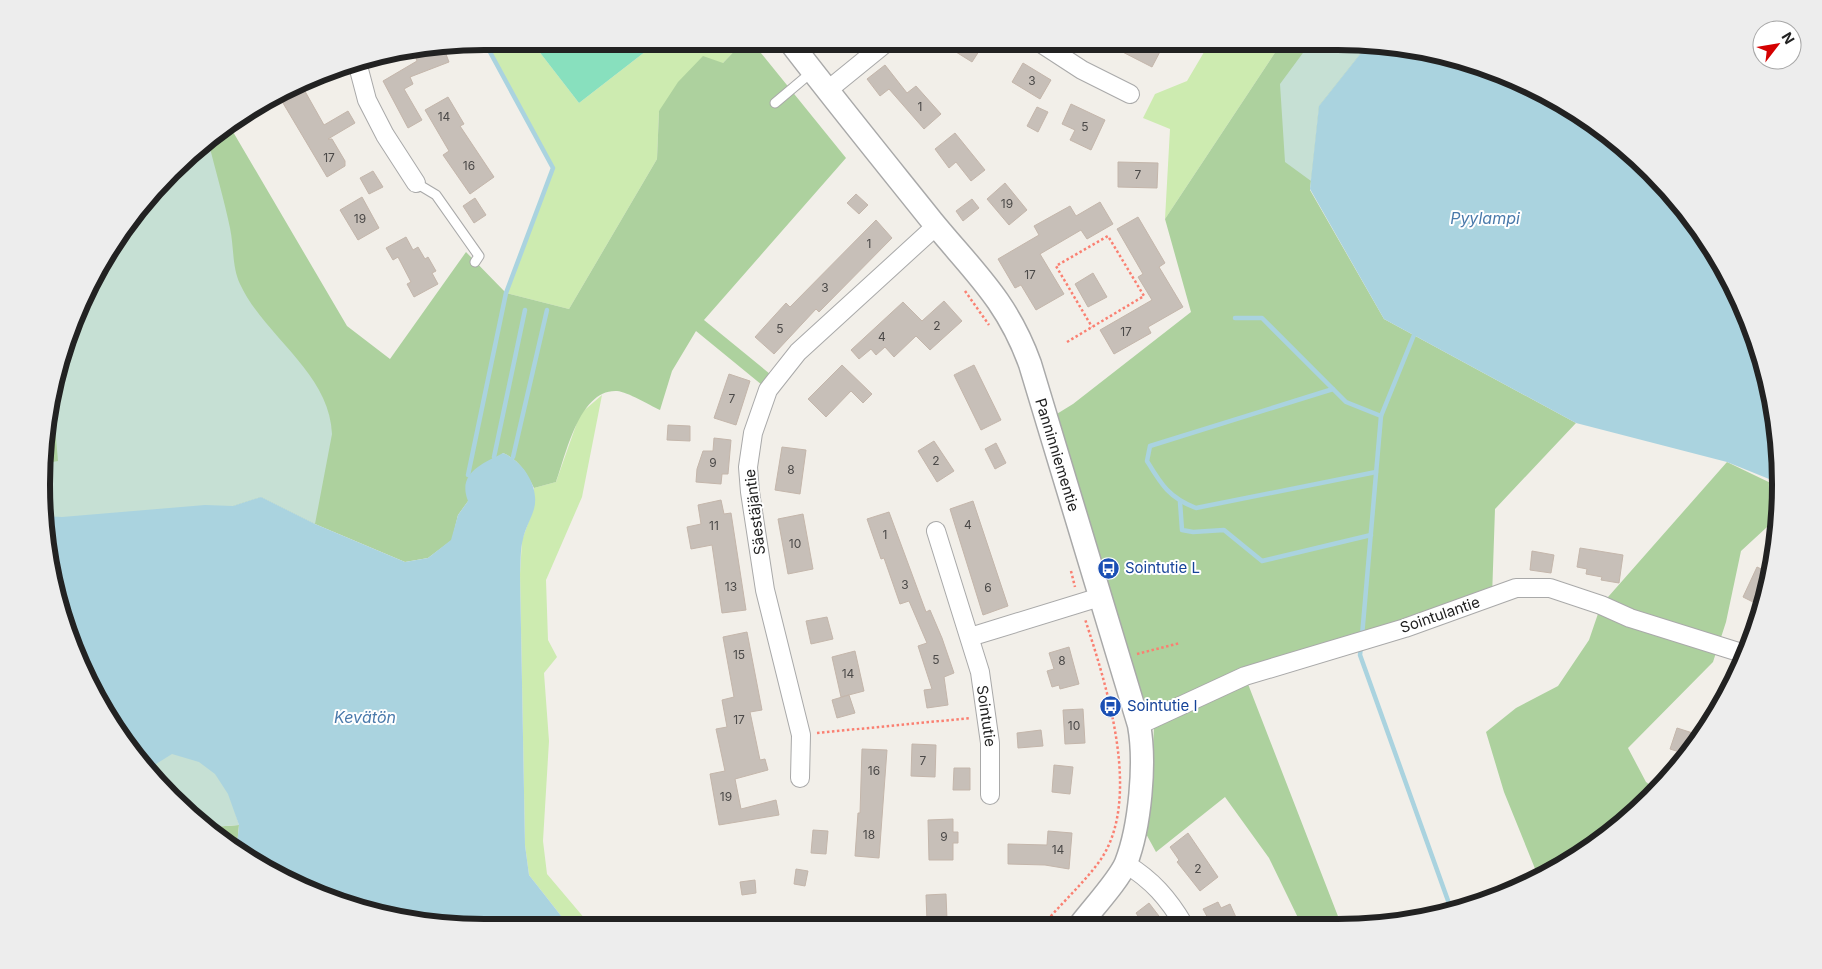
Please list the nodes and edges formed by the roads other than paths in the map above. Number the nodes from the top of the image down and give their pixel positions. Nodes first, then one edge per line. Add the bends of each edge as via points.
1 (788, 50) edge
2 (877, 50) edge
3 (1052, 50) edge
4 (360, 69) edge
5 (813, 71) junction
6 (828, 90) junction
7 (1130, 94) dead end
8 (775, 103) dead end
9 (416, 183) joint
10 (936, 226) junction
11 (475, 262) dead end
12 (936, 530) dead end
13 (1089, 600) junction
14 (970, 637) junction
15 (1739, 652) edge
16 (1139, 725) junction
17 (800, 778) dead end
18 (990, 796) dead end
19 (1126, 864) junction
20 (1085, 919) edge
21 (1180, 919) edge

1 - 5 street, Panninniementie
2 - 6 street
3 - 7 street via 1082,70
4 - 9 street via 367,100
5 - 6 street, Panninniementie
5 - 8 lane
6 - 10 street, Panninniementie
9 - 11 lane via 436,195 479,256
10 - 13 street, Panninniementie via 993,292 1018,334 1030,364
10 - 17 street, Säestäjäntie via 798,352 768,390 753,433 748,467 750,492 765,590 801,735
12 - 14 street, Sointutie
13 - 14 street
13 - 16 street, Panninniementie via 1119,660
14 - 18 street, Sointutie via 980,672 991,753
15 - 16 street, Sointulantie via 1630,618 1550,588 1516,588 1405,628 1245,676
16 - 19 street, Panninniementie via 1142,774
19 - 20 street, Panninniementie
19 - 21 street via 1146,876 1160,890

